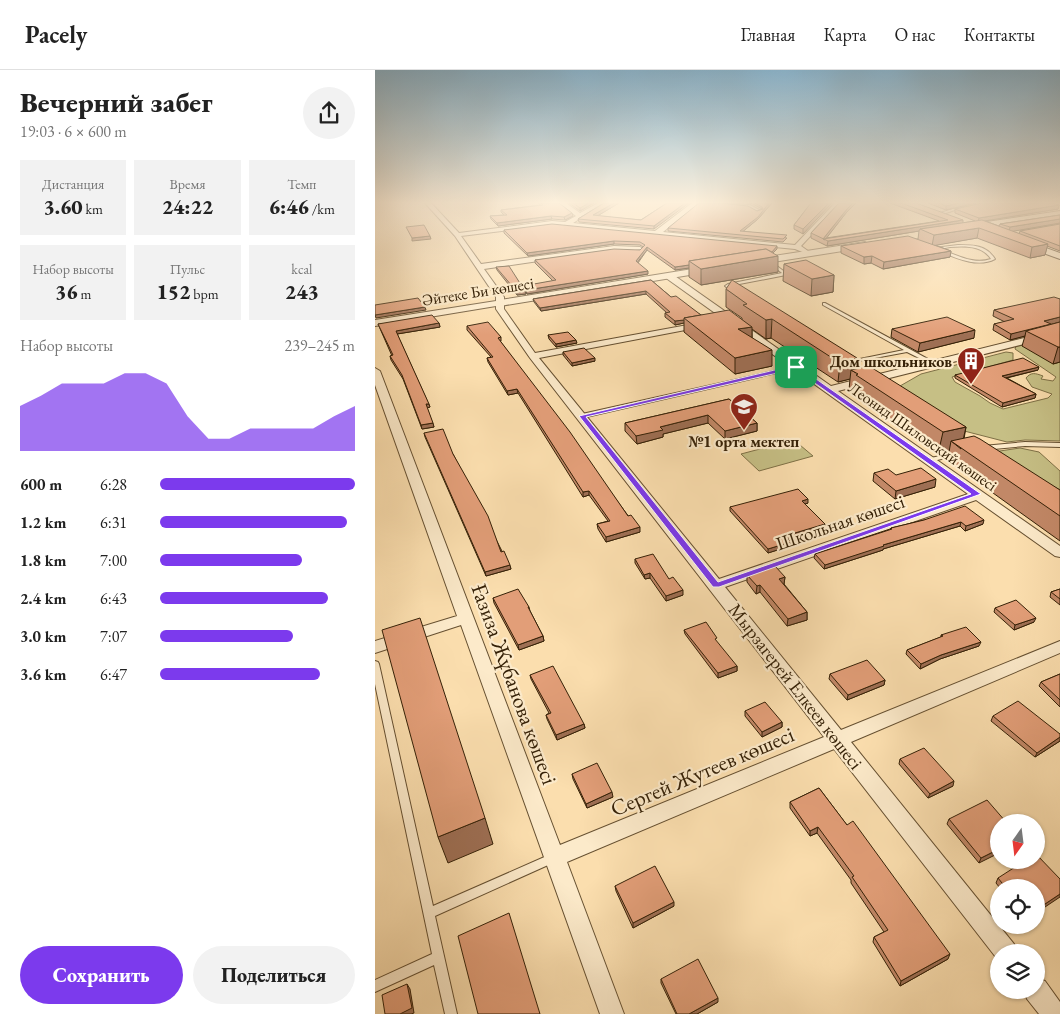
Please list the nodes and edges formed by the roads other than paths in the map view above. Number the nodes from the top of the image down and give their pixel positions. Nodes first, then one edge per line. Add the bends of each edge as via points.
1 (465, 247) edge
2 (797, 247) edge
3 (853, 247) edge
4 (931, 247) edge
5 (946, 247) edge
6 (971, 247) edge
7 (1036, 247) edge
8 (640, 249) edge
9 (936, 249) junction
10 (809, 254) junction
11 (1060, 256) edge
12 (744, 264) edge
13 (773, 264) edge
14 (479, 267) junction
15 (725, 267) edge
16 (669, 276) junction
17 (737, 293) edge
18 (500, 303) junction
19 (824, 304) dead end
20 (709, 322) edge
21 (375, 323) edge
22 (1060, 332) edge
23 (908, 350) junction
24 (533, 356) junction
25 (845, 360) edge
26 (935, 364) junction
27 (796, 367) junction
28 (375, 371) edge
29 (829, 390) junction
30 (582, 416) junction
31 (1060, 445) edge
32 (973, 450) edge
33 (964, 452) edge
34 (929, 460) junction
35 (977, 494) junction
36 (1060, 553) edge
37 (716, 585) junction
38 (467, 618) junction
39 (375, 646) edge
40 (1060, 647) edge
41 (375, 664) edge
42 (839, 740) junction
43 (555, 857) junction
44 (430, 913) junction
45 (1000, 944) edge
46 (439, 957) junction
47 (375, 986) edge
48 (1042, 999) edge
49 (451, 1014) edge
50 (612, 1014) edge
51 (1055, 1014) edge

1 - 14 street, Мырзагерей Елкеев көшесі
2 - 10 street
3 - 10 street
4 - 9 lane
5 - 9 lane
6 - 9 lane via 986,251 993,259 971,261
7 - 11 main road
8 - 14 street via 608,248
10 - 12 street
13 - 17 lane via 785,274 728,285
14 - 18 street, Мырзагерей Елкеев көшесі via 500,297
15 - 16 street, Әйтеке Би көшесі
16 - 18 street, Әйтеке Би көшесі
16 - 27 street, Леонид Шиловский көшесі via 724,320
18 - 21 street, Әйтеке Би көшесі
18 - 24 street, Мырзагерей Елкеев көшесі via 500,309
19 - 23 lane
20 - 24 street
22 - 26 street
23 - 25 lane
23 - 26 lane
24 - 30 street, Мырзагерей Елкеев көшесі
26 - 29 street
27 - 29 street, Леонид Шиловский көшесі
27 - 30 lane
28 - 38 street, Ғазиза Жұбанова көшесі
29 - 34 street, Леонид Шиловский көшесі
30 - 37 street, Мырзагерей Елкеев көшесі
31 - 32 lane via 1017,444
33 - 34 lane
34 - 35 street, Леонид Шиловский көшесі
35 - 36 street, Леонид Шиловский көшесі
35 - 37 street, Школьная көшесі
37 - 42 street, Мырзагерей Елкеев көшесі
38 - 39 street
38 - 43 street, Ғазиза Жұбанова көшесі
40 - 42 street, Сергей Жутеев көшесі
41 - 44 lane
42 - 43 street, Сергей Жутеев көшесі
42 - 45 street, Мырзагерей Елкеев көшесі
43 - 44 lane
43 - 50 street, Ғазиза Жұбанова көшесі
44 - 46 lane
46 - 47 lane
46 - 49 lane
48 - 51 street

